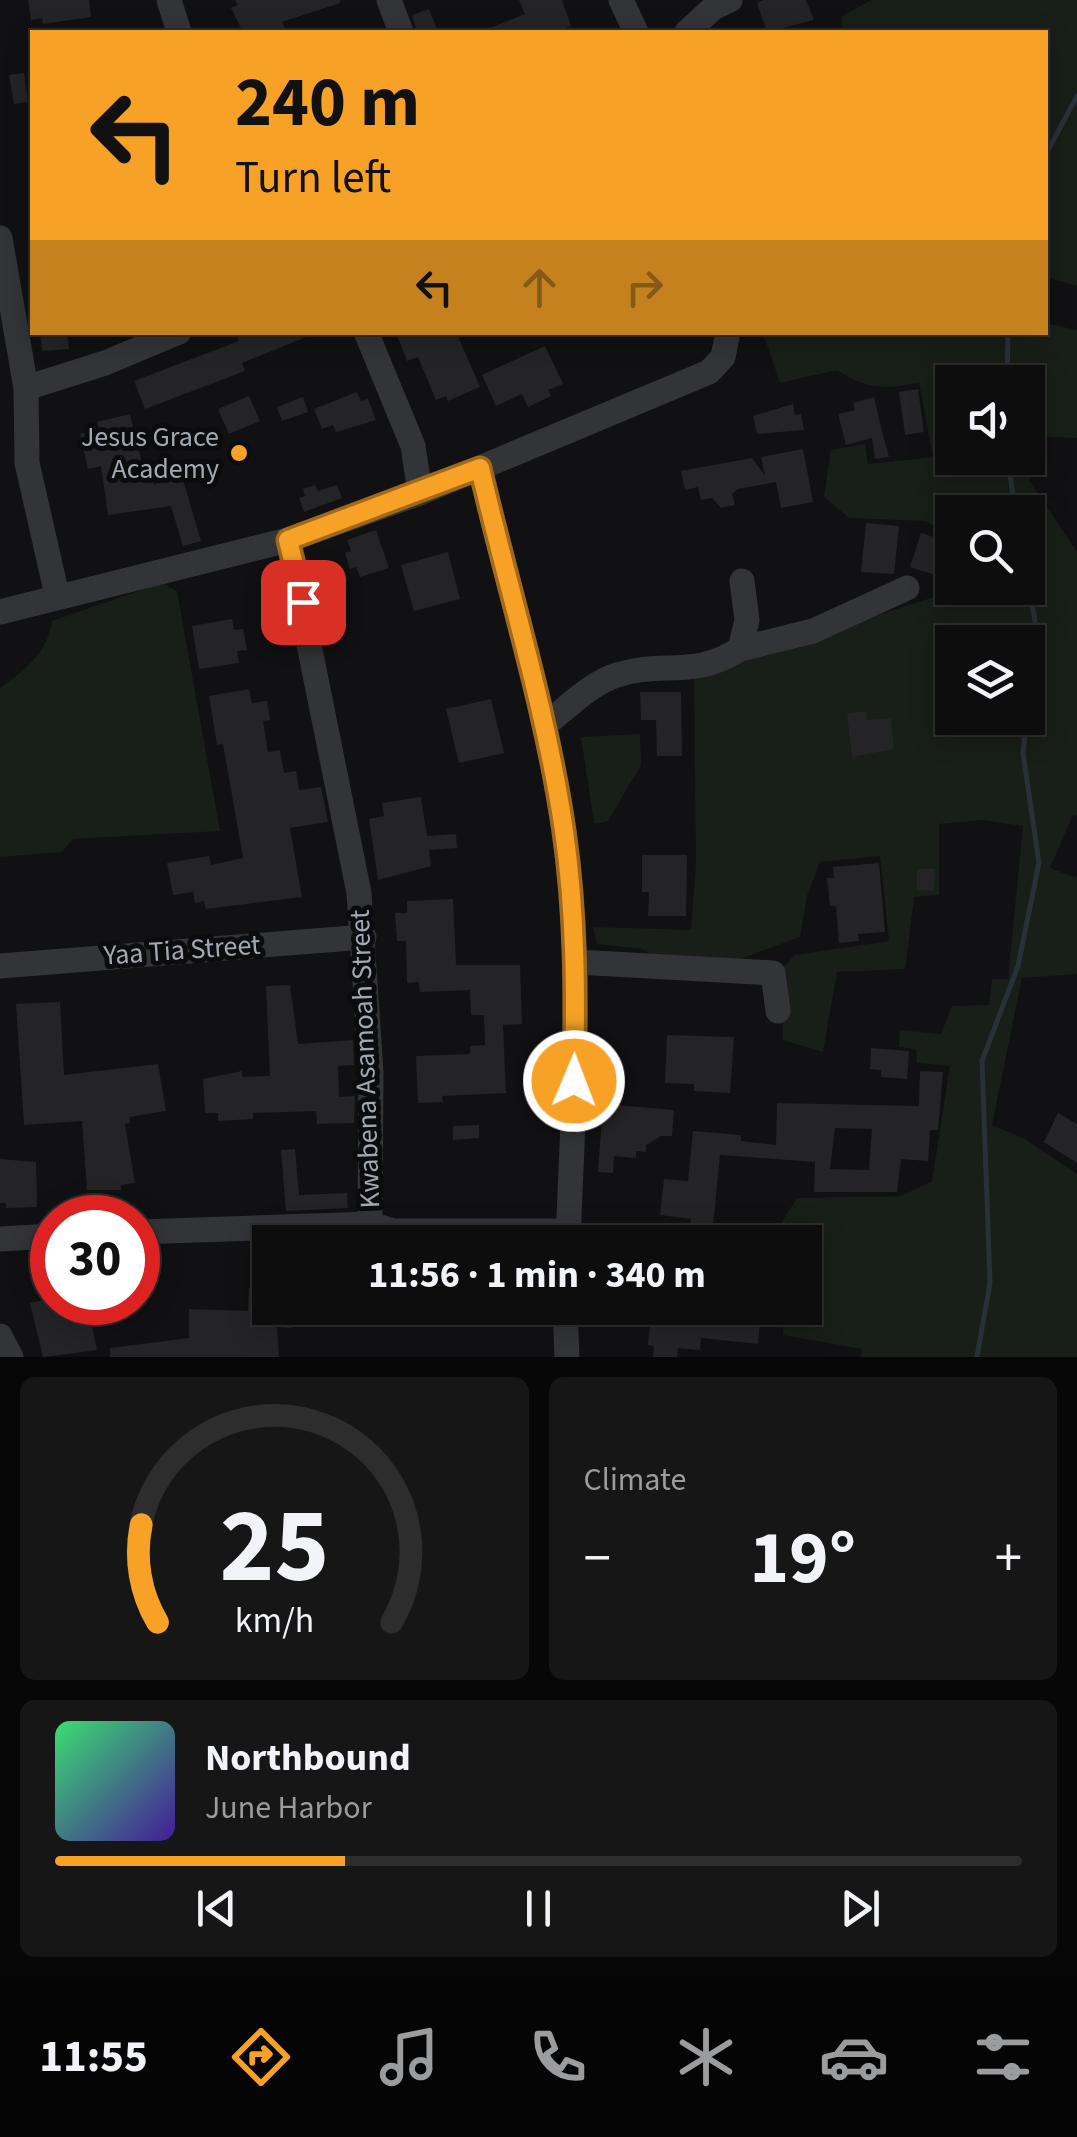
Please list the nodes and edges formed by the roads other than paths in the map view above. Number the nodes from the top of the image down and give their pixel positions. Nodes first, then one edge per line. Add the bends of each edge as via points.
1 (169, 0) edge
2 (389, 0) edge
3 (621, 0) edge
4 (730, 0) edge
5 (178, 30) edge
6 (400, 30) edge
7 (635, 30) edge
8 (689, 30) edge
9 (0, 238) edge
10 (171, 335) edge
11 (367, 335) edge
12 (728, 335) edge
13 (10, 342) edge
14 (26, 388) junction
15 (480, 468) junction
16 (420, 493) junction
17 (288, 540) junction
18 (742, 581) dead end
19 (907, 588) dead end
20 (57, 595) junction
21 (0, 612) edge
22 (740, 649) junction
23 (545, 725) junction
24 (364, 937) junction
25 (576, 962) junction
26 (0, 966) edge
27 (778, 1010) dead end
28 (370, 1224) junction
29 (373, 1225) edge
30 (568, 1225) edge
31 (160, 1231) edge
32 (30, 1237) edge
33 (0, 1239) edge
34 (566, 1325) edge
35 (0, 1336) edge
36 (11, 1357) edge
37 (567, 1357) edge

1 - 5 street
2 - 6 street
3 - 7 street
4 - 8 street
9 - 13 street
10 - 14 street
11 - 16 street via 413,446
12 - 15 street via 724,358 709,372
13 - 14 street
14 - 20 street via 27,463
15 - 16 street
15 - 23 street
16 - 17 street
17 - 20 street
17 - 24 street, Kwabena Asamoah Street
18 - 22 street via 747,620
19 - 22 street via 813,631
20 - 21 street
22 - 23 street via 715,666 614,676
23 - 25 street via 564,829
24 - 26 street, Yaa Tia Street
24 - 28 street, Kwabena Asamoah Street
25 - 27 street via 773,974
25 - 30 street
28 - 29 street
28 - 31 street
32 - 33 street
34 - 37 street
35 - 36 street

